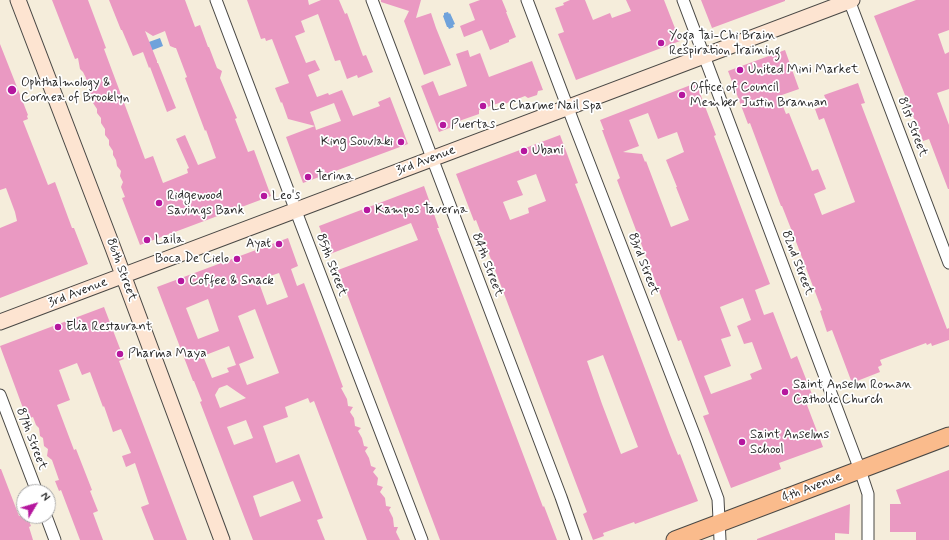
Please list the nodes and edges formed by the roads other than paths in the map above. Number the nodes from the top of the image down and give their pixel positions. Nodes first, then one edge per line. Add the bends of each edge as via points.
1 (18, 0) edge
2 (216, 0) edge
3 (372, 0) edge
4 (527, 0) edge
5 (683, 0) edge
6 (850, 0) edge
7 (704, 56) junction
8 (568, 108) junction
9 (432, 159) junction
10 (295, 210) junction
11 (949, 263) edge
12 (123, 276) junction
13 (0, 322) edge
14 (0, 395) edge
15 (949, 436) edge
16 (860, 470) junction
17 (34, 484) edge
18 (49, 524) edge
19 (719, 532) edge
20 (55, 540) edge
21 (222, 540) edge
22 (422, 540) edge
23 (576, 540) edge
24 (675, 540) edge
25 (868, 540) edge

1 - 12 street, 86th Street
2 - 10 street, 85th Street
3 - 9 street, 84th Street
4 - 8 street, 83rd Street
5 - 7 street, 82nd Street
6 - 7 street, 3rd Avenue
6 - 11 street, 81st Street
7 - 8 street, 3rd Avenue
7 - 16 street, 82nd Street
8 - 9 street, 3rd Avenue
8 - 19 street, 83rd Street via 718,499
9 - 10 street, 3rd Avenue
9 - 23 street, 84th Street
10 - 12 street, 3rd Avenue
10 - 22 street, 85th Street
12 - 13 street, 3rd Avenue
12 - 21 street, 86th Street
14 - 17 street, 87th Street
15 - 16 main road, 4th Avenue
16 - 19 main road, 4th Avenue
16 - 25 street, 82nd Street via 868,494
18 - 20 street
19 - 24 main road, 4th Avenue

